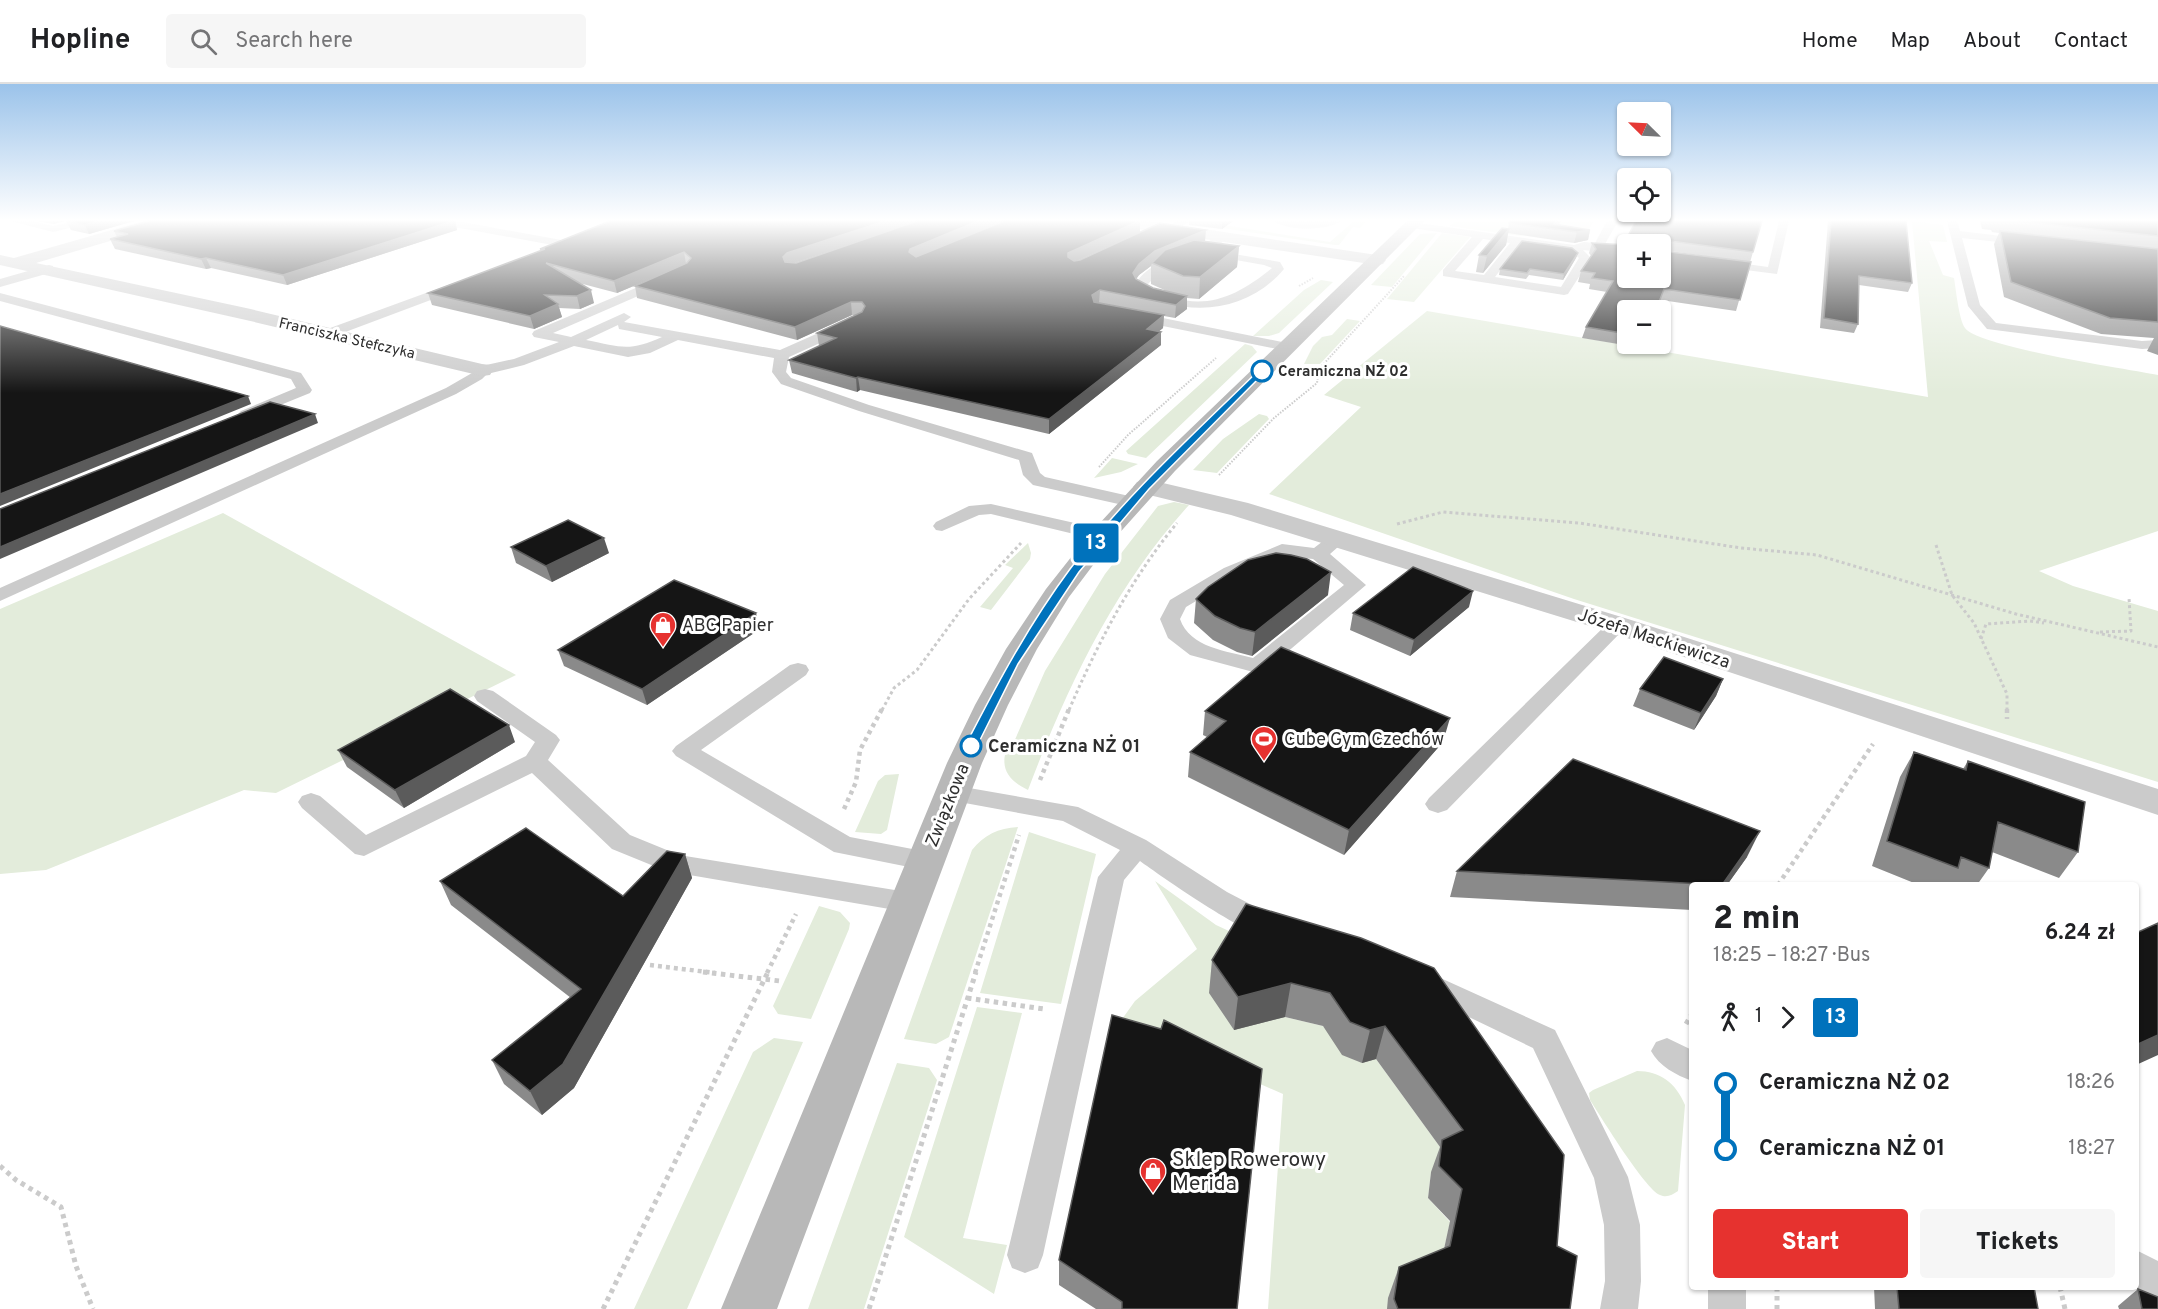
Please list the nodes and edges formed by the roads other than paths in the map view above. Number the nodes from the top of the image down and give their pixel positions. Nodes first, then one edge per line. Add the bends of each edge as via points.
1 (17, 278) edge
2 (88, 278) edge
3 (667, 278) edge
4 (1143, 278) edge
5 (1265, 278) edge
6 (1358, 278) edge
7 (1481, 278) edge
8 (1573, 278) edge
9 (1967, 278) edge
10 (1487, 279) joint
11 (468, 282) edge
12 (0, 283) edge
13 (0, 297) edge
14 (1120, 314) edge
15 (858, 320) edge
16 (327, 334) junction
17 (674, 337) junction
18 (570, 341) junction
19 (2158, 344) edge
20 (1287, 346) junction
21 (782, 355) junction
22 (482, 370) junction
23 (229, 421) edge
24 (1139, 495) junction
25 (942, 526) dead end
26 (1103, 535) junction
27 (1328, 547) junction
28 (0, 595) edge
29 (1617, 626) junction
30 (798, 670) dead end
31 (485, 696) dead end
32 (535, 762) junction
33 (952, 793) junction
34 (311, 802) dead end
35 (2158, 802) edge
36 (1438, 804) dead end
37 (1137, 847) junction
38 (924, 860) junction
39 (907, 903) junction
40 (1291, 934) edge
41 (1399, 972) edge
42 (1025, 1256) dead end
43 (2139, 1270) edge
44 (2158, 1283) edge
45 (1727, 1290) edge
46 (749, 1309) edge
47 (1618, 1309) edge
48 (1727, 1309) edge

1 - 12 lane
2 - 16 street, Franciszka Stefczyka
3 - 18 lane via 539,334
4 - 5 lane via 1140,286 1149,293 1211,304 1243,296
6 - 20 street, Związkowa
7 - 10 lane
8 - 10 lane via 1564,291
9 - 19 lane via 1974,306 1992,326
11 - 16 lane
13 - 23 lane via 296,376 305,390
14 - 20 lane
15 - 21 lane
16 - 22 street, Franciszka Stefczyka
17 - 18 lane via 628,354
17 - 18 lane via 624,322
17 - 21 lane
18 - 22 lane via 507,367
20 - 24 street, Związkowa
21 - 24 lane via 779,372 786,381 1026,457 1032,475 1039,481 1076,490
22 - 28 lane via 451,391
24 - 26 street, Związkowa
24 - 27 street, Józefa Mackiewicza via 1198,499 1239,509
25 - 26 lane via 975,510 991,509
26 - 33 street, Związkowa via 1045,612 1013,664 967,754
27 - 27 lane via 1282,550 1231,572 1177,604 1170,620 1174,634 1198,650 1257,666 1356,585
27 - 29 street, Józefa Mackiewicza
29 - 35 street, Józefa Mackiewicza
29 - 36 lane
30 - 38 lane via 684,752 843,845
31 - 32 lane via 548,740
32 - 34 lane via 364,847
32 - 39 lane via 621,842 675,864
33 - 37 lane via 1069,813
33 - 38 street, Związkowa
37 - 40 lane via 1217,899 1269,927
37 - 42 lane via 1112,877
38 - 39 street, Związkowa
39 - 46 street, Związkowa
41 - 47 lane via 1544,1039 1611,1178 1622,1225 1623,1281
43 - 44 lane
45 - 48 lane

